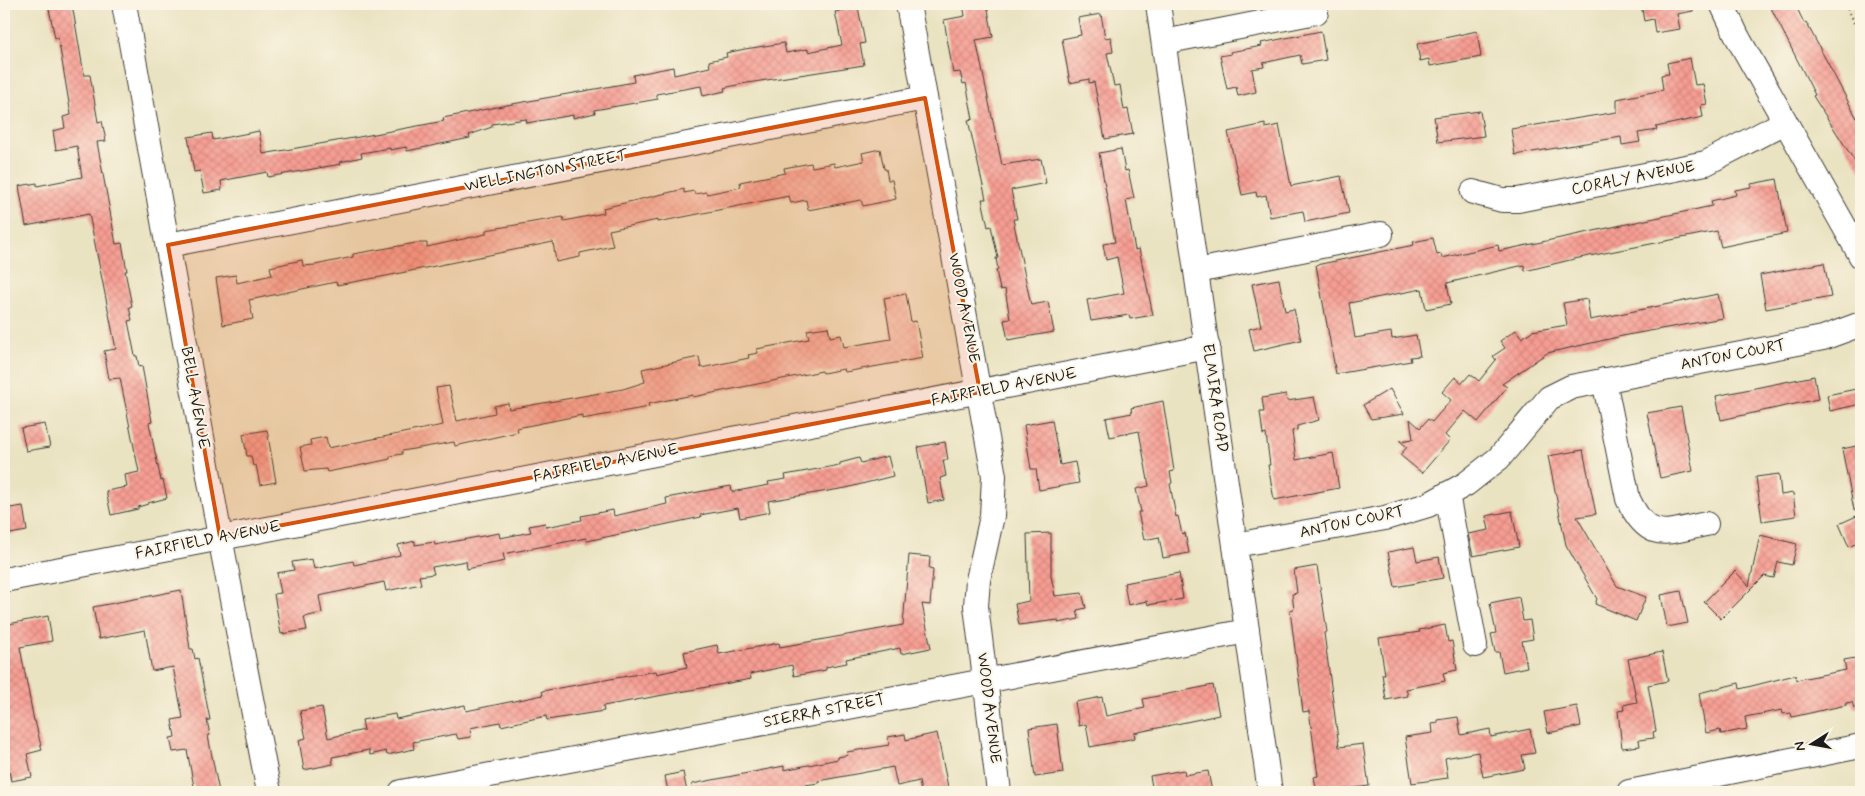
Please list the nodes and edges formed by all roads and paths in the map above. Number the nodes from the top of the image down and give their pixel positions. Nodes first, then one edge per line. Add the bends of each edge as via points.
1 (124, 4) edge
2 (908, 4) edge
3 (1158, 4) edge
4 (1722, 4) edge
5 (1845, 4) edge
6 (1316, 12) dead end
7 (1861, 36) edge
8 (1164, 42) junction
9 (925, 98) junction
10 (1784, 122) junction
11 (1473, 192) dead end
12 (1381, 234) dead end
13 (168, 245) junction
14 (1861, 256) edge
15 (1197, 271) junction
16 (1861, 324) edge
17 (1208, 347) junction
18 (1604, 380) junction
19 (980, 392) junction
20 (1447, 494) junction
21 (1706, 524) dead end
22 (220, 537) junction
23 (1235, 545) junction
24 (4, 580) edge
25 (1247, 631) junction
26 (1475, 645) dead end
27 (985, 680) junction
28 (1861, 746) edge
29 (269, 792) edge
30 (401, 792) edge
31 (999, 792) edge
32 (1270, 792) edge
33 (1629, 792) edge

1 - 13 street, BELL AVENUE
2 - 9 street, WOOD AVENUE
3 - 8 street, ELMIRA ROAD
4 - 10 street
5 - 7 path
6 - 8 street
8 - 15 street, ELMIRA ROAD
9 - 13 street, WELLINGTON STREET
9 - 19 street, WOOD AVENUE
10 - 11 street, CORALY AVENUE via 1730,152 1686,168 1518,200 1502,200
10 - 14 street
12 - 15 street
13 - 22 street, BELL AVENUE
15 - 17 street, ELMIRA ROAD
16 - 18 street, ANTON COURT via 1823,338
17 - 19 street, FAIRFIELD AVENUE
17 - 23 street, ELMIRA ROAD
18 - 20 street, ANTON COURT via 1571,387 1549,398 1500,458
18 - 21 street via 1628,500 1636,516 1648,529 1662,533
19 - 22 street, FAIRFIELD AVENUE
19 - 27 street, WOOD AVENUE via 994,476 992,516 978,580 976,606
20 - 23 street, ANTON COURT via 1428,505 1386,518
20 - 26 street
22 - 24 street, FAIRFIELD AVENUE
22 - 29 street, BELL AVENUE
23 - 25 street, ELMIRA ROAD
25 - 27 street, SIERRA STREET
25 - 32 street, ELMIRA ROAD
27 - 30 street, SIERRA STREET
27 - 31 street, WOOD AVENUE
28 - 33 street

